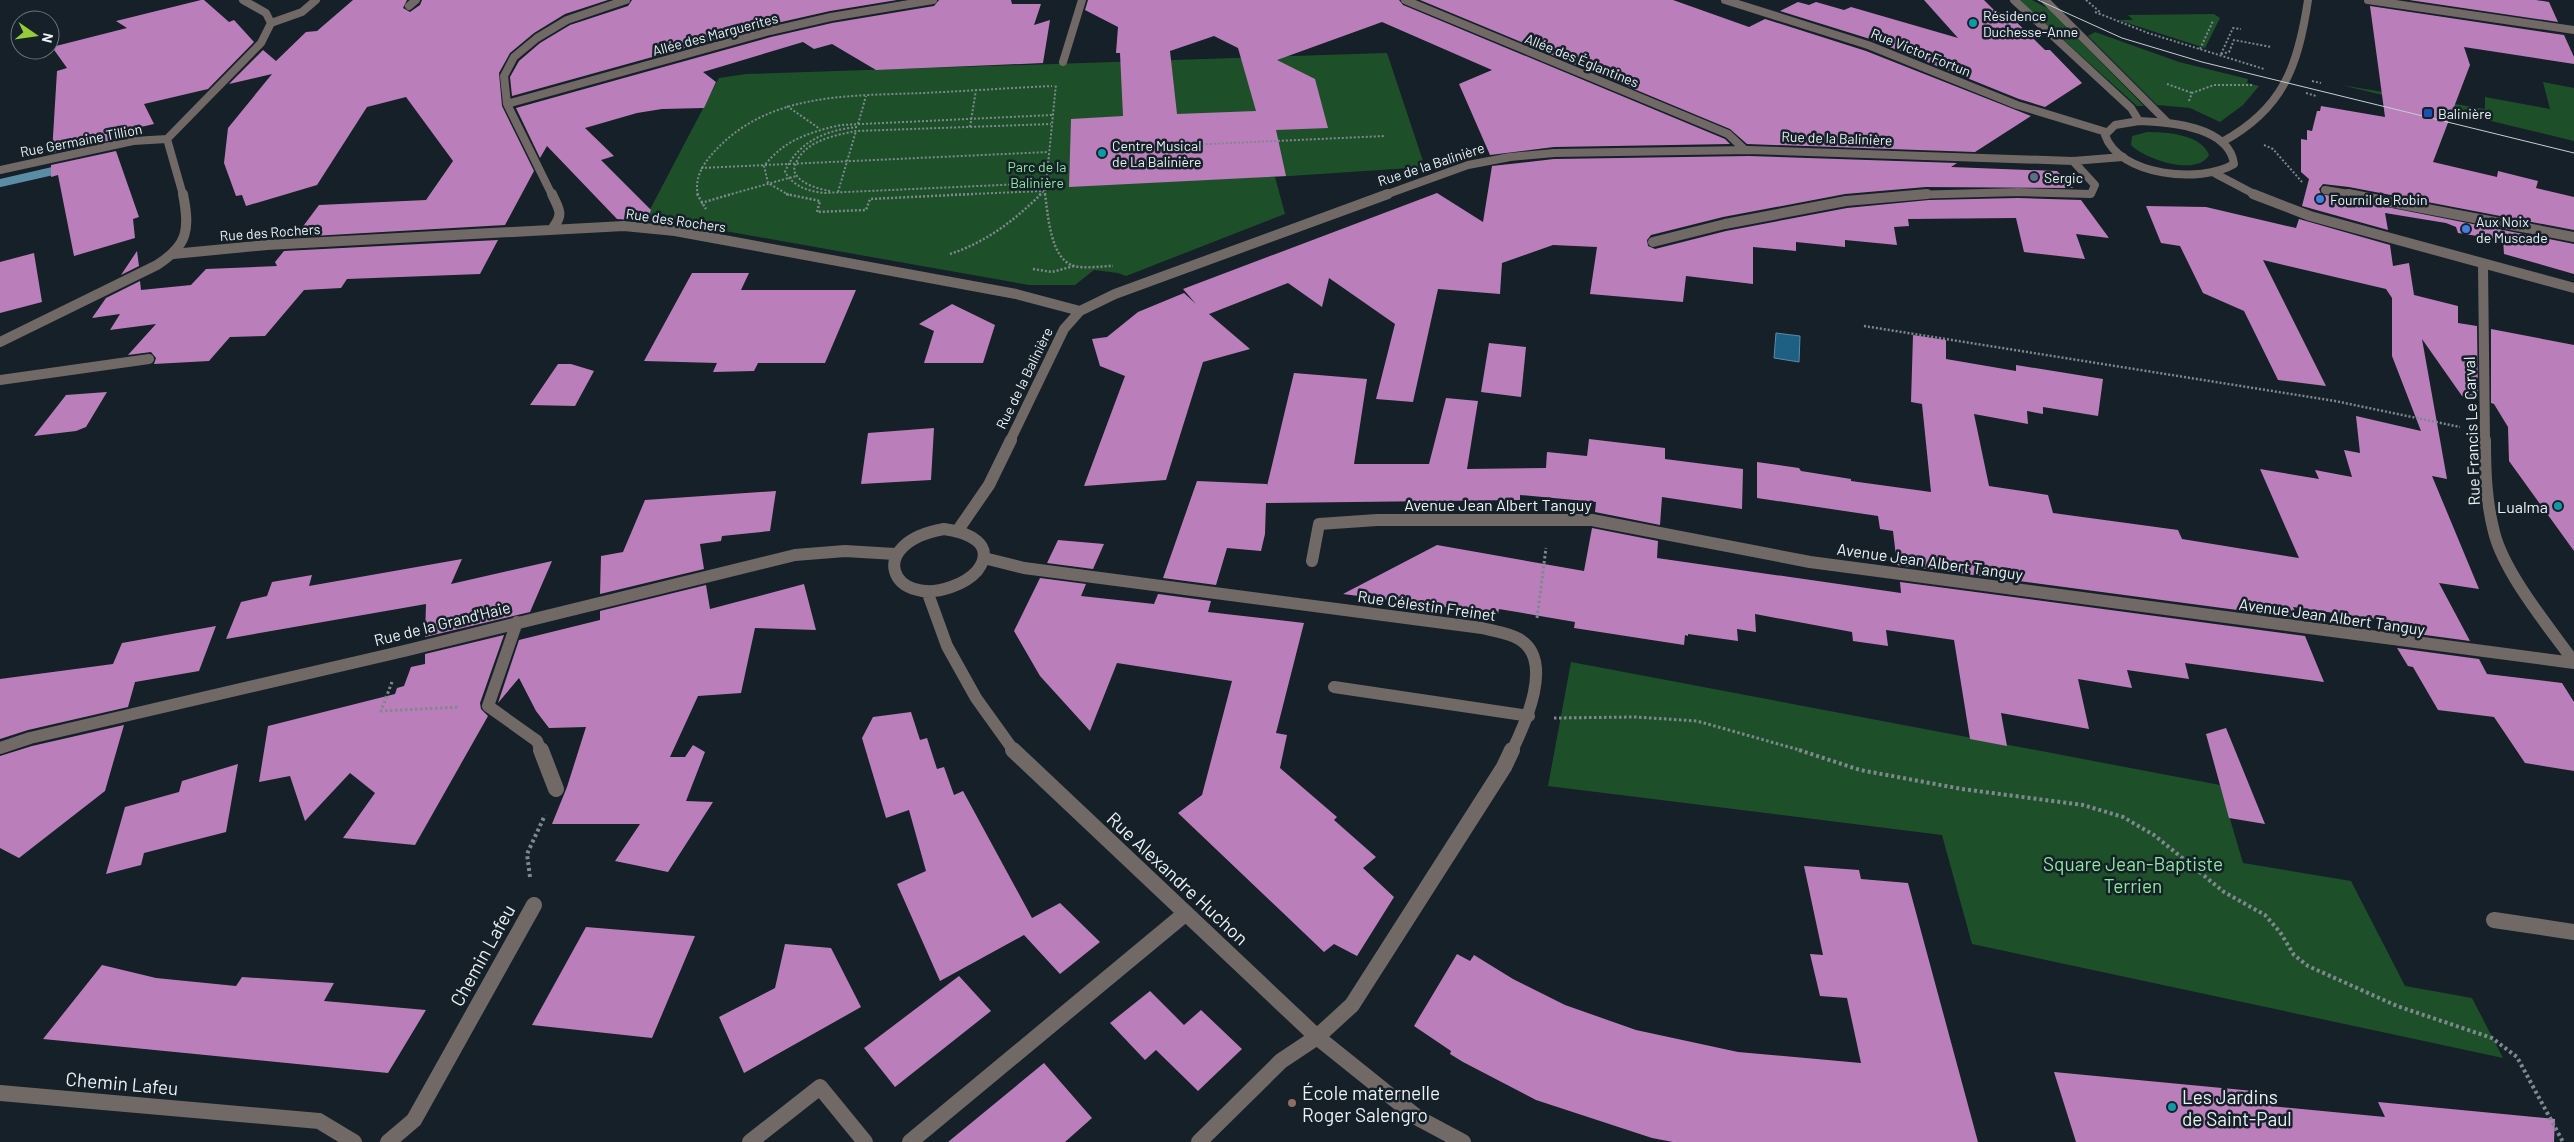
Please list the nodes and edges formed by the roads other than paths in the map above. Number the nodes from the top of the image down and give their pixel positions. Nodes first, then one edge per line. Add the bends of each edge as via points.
1 (243, 0) edge
2 (316, 0) edge
3 (416, 0) edge
4 (626, 0) edge
5 (933, 0) edge
6 (1082, 0) edge
7 (1405, 0) edge
8 (1725, 0) edge
9 (2014, 0) edge
10 (2045, 0) edge
11 (2308, 0) edge
12 (2368, 0) edge
13 (410, 6) dead end
14 (271, 23) junction
15 (2574, 30) edge
16 (1063, 62) road end
17 (507, 104) junction
18 (2139, 121) junction
19 (2168, 123) junction
20 (2106, 132) junction
21 (167, 138) junction
22 (2222, 142) junction
23 (1745, 150) junction
24 (2123, 157) junction
25 (2073, 161) junction
26 (0, 170) edge
27 (2216, 174) junction
28 (2325, 190) dead end
29 (554, 228) junction
30 (2574, 237) edge
31 (1653, 242) dead end
32 (173, 254) junction
33 (2483, 265) junction
34 (2574, 288) edge
35 (1080, 311) junction
36 (0, 342) edge
37 (149, 359) dead end
38 (0, 380) edge
39 (958, 530) junction
40 (895, 554) junction
41 (984, 558) junction
42 (1312, 561) dead end
43 (928, 591) junction
44 (518, 622) junction
45 (2574, 663) edge
46 (1334, 688) dead end
47 (1530, 716) junction
48 (0, 748) edge
49 (556, 789) road end
50 (534, 905) road end
51 (1186, 913) junction
52 (2494, 920) dead end
53 (2574, 932) edge
54 (1317, 1037) junction
55 (0, 1093) edge
56 (354, 1142) edge
57 (388, 1142) edge
58 (750, 1142) edge
59 (865, 1142) edge
60 (910, 1142) edge
61 (1199, 1142) edge
62 (1463, 1142) edge

1 - 14 street via 266,13
2 - 14 street via 302,12
3 - 13 street
4 - 17 street via 567,20 514,57 504,76
5 - 17 street, Allée des Marguerites via 770,31
6 - 16 street
7 - 23 street, Allée des Églantines via 1728,134
8 - 20 street, Rue Victor Fortun via 1868,45 2008,102
9 - 18 street via 2131,108
10 - 19 street
11 - 22 street via 2284,88 2252,125
12 - 15 street
14 - 21 street via 261,44
17 - 29 street via 560,210 560,218
18 - 19 street
18 - 20 street via 2121,123
19 - 22 street via 2196,130
20 - 24 street via 2107,144
21 - 26 street, Rue Germaine Tillion via 133,141
21 - 32 street via 187,213 183,242
22 - 27 street via 2232,150 2235,159 2234,164
23 - 25 street, Rue de la Balinière
23 - 35 street, Rue de la Balinière via 1538,154 1487,160 1115,294
24 - 25 street, Rue de la Balinière
24 - 27 street via 2174,174
25 - 31 street via 2095,185 2091,194 1950,193 1846,201 1725,224
27 - 33 street via 2247,192 2310,216
28 - 30 street
29 - 32 street, Rue des Rochers via 267,245
29 - 35 street, Rue des Rochers via 624,226 675,231 1016,294
32 - 36 street via 133,278
33 - 34 street
33 - 45 street, Rue Francis Le Carval via 2485,480 2494,533 2525,594
35 - 39 street, Rue de la Balinière via 1064,329 989,485
37 - 38 street
39 - 40 street via 944,529 914,537
39 - 41 street via 978,541
40 - 43 street via 894,574 902,583
40 - 44 street, Rue de la Grand'Haie via 863,550 795,556
41 - 43 street via 970,578 958,585
41 - 47 street, Rue Célestin Freinet via 1024,568 1482,628 1519,639 1533,653 1536,679
42 - 45 street, Avenue Jean Albert Tanguy via 1320,524 1377,520 1592,520 1810,562
43 - 51 street, Rue Alexandre Huchon via 947,646 976,698 1014,752
44 - 48 street, Rue de la Grand'Haie via 30,738
44 - 49 street via 488,706 536,741
46 - 47 street
47 - 54 street, Rue Célestin Freinet via 1504,767 1352,1005
50 - 57 street, Chemin Lafeu via 414,1120
51 - 54 street, Rue Alexandre Huchon
51 - 60 street
52 - 53 street
54 - 61 street, Rue Célestin Freinet via 1281,1061
54 - 62 street, Rue Alexandre Huchon via 1418,1118
55 - 56 street, Chemin Lafeu via 319,1121
58 - 59 street via 820,1087

